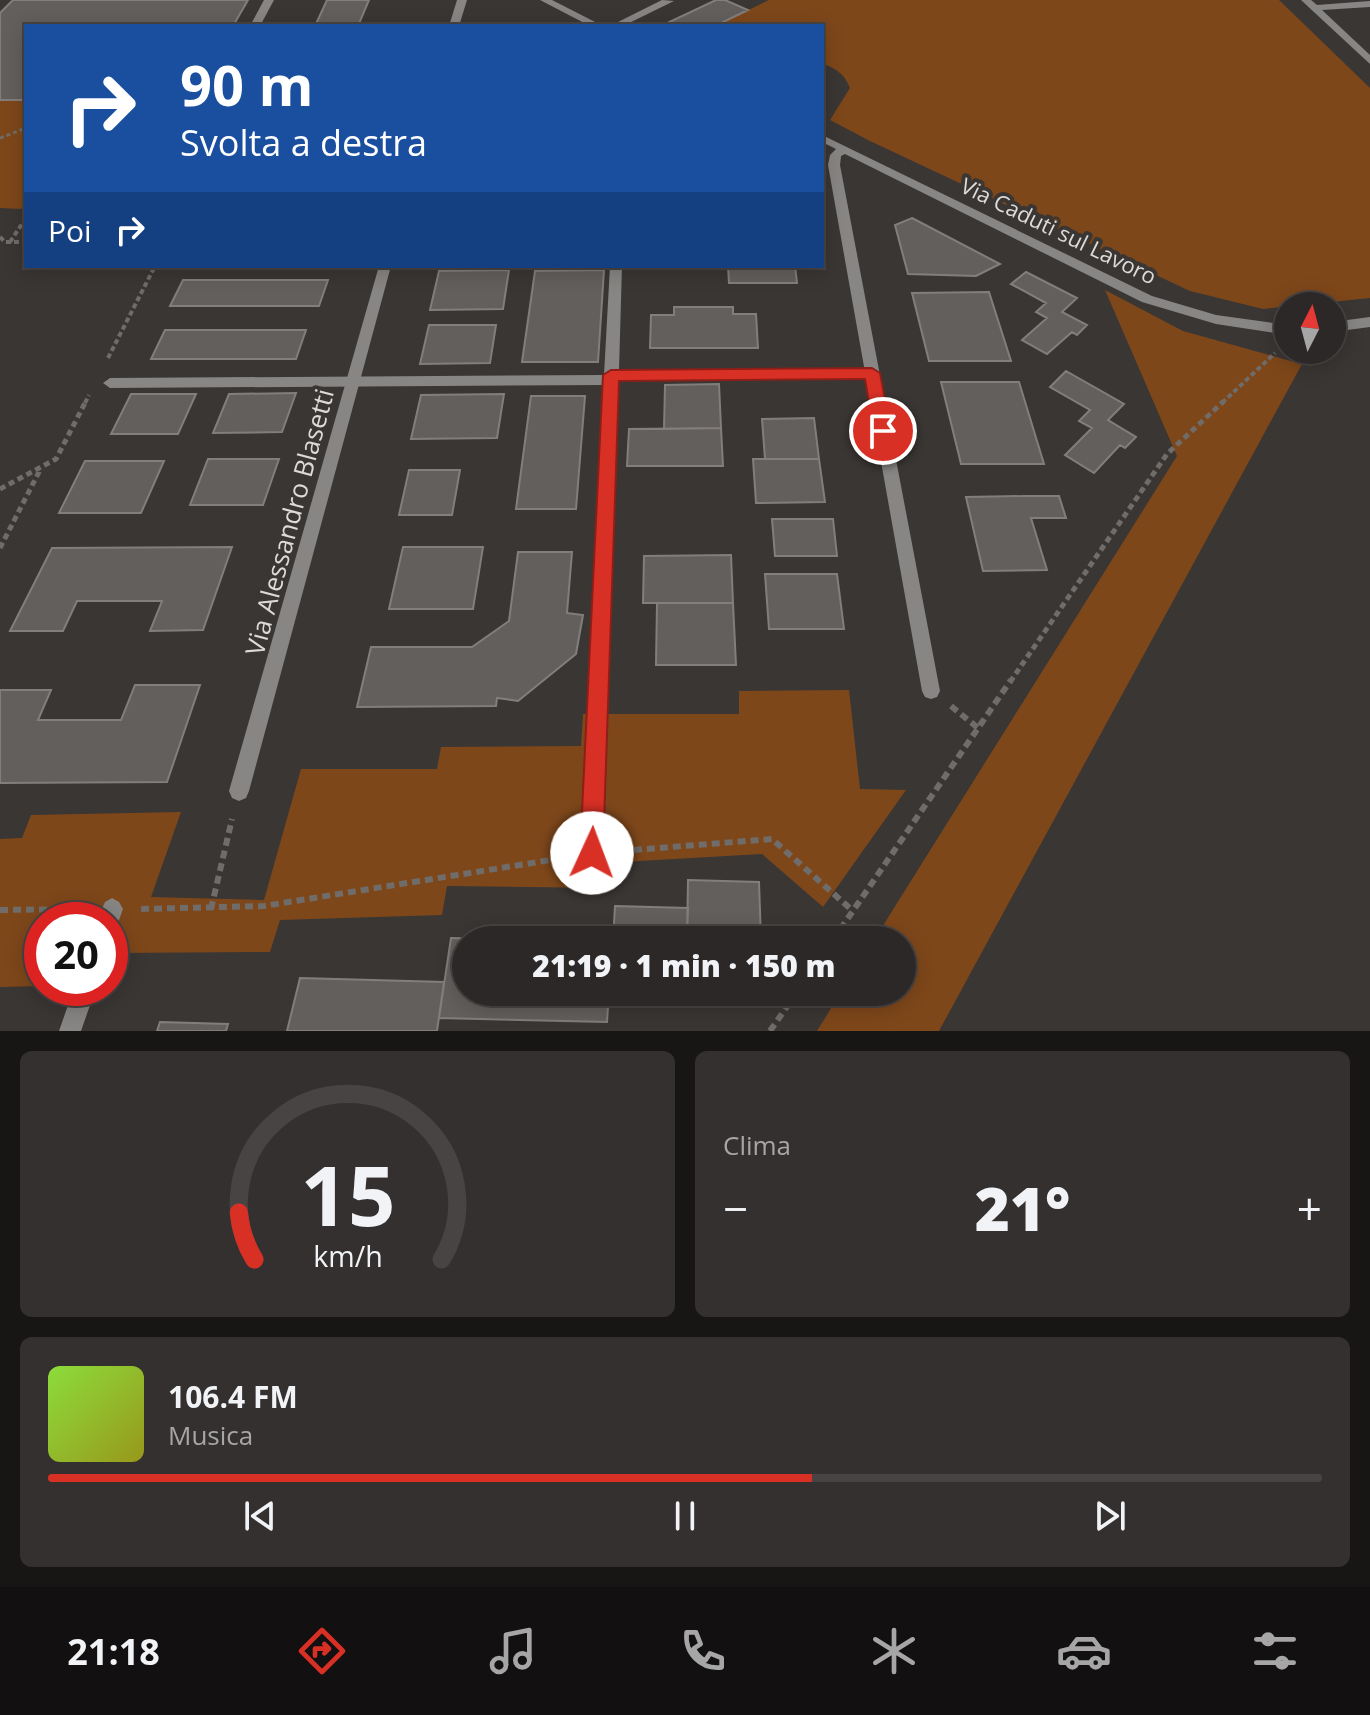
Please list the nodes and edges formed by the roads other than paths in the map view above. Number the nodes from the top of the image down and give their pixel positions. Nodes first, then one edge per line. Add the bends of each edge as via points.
1 (269, 0) edge
2 (462, 0) edge
3 (545, 0) edge
4 (667, 0) edge
5 (1306, 0) edge
6 (1370, 4) edge
7 (1315, 8) junction
8 (256, 24) edge
9 (455, 24) edge
10 (594, 24) edge
11 (619, 24) edge
12 (1370, 61) edge
13 (824, 139) edge
14 (844, 149) junction
15 (384, 268) edge
16 (616, 268) edge
17 (1370, 322) edge
18 (1346, 325) edge
19 (1274, 328) edge
20 (872, 373) junction
21 (610, 378) junction
22 (352, 382) junction
23 (110, 383) dead end
24 (931, 691) dead end
25 (239, 791) road end
26 (592, 853) road end
27 (79, 1006) edge
28 (70, 1031) edge

1 - 8 street
2 - 9 street
3 - 10 street
4 - 11 street
5 - 7 street
6 - 7 street
7 - 12 street
13 - 14 street, Via Caduti sul Lavoro
14 - 19 street, Via Caduti sul Lavoro via 1147,299 1196,317
14 - 20 street via 834,165
15 - 22 street, Via Alessandro Blasetti
16 - 21 street
17 - 18 street
20 - 21 street
20 - 24 street
21 - 22 street
21 - 26 street
22 - 23 street
22 - 25 street, Via Alessandro Blasetti
27 - 28 street

